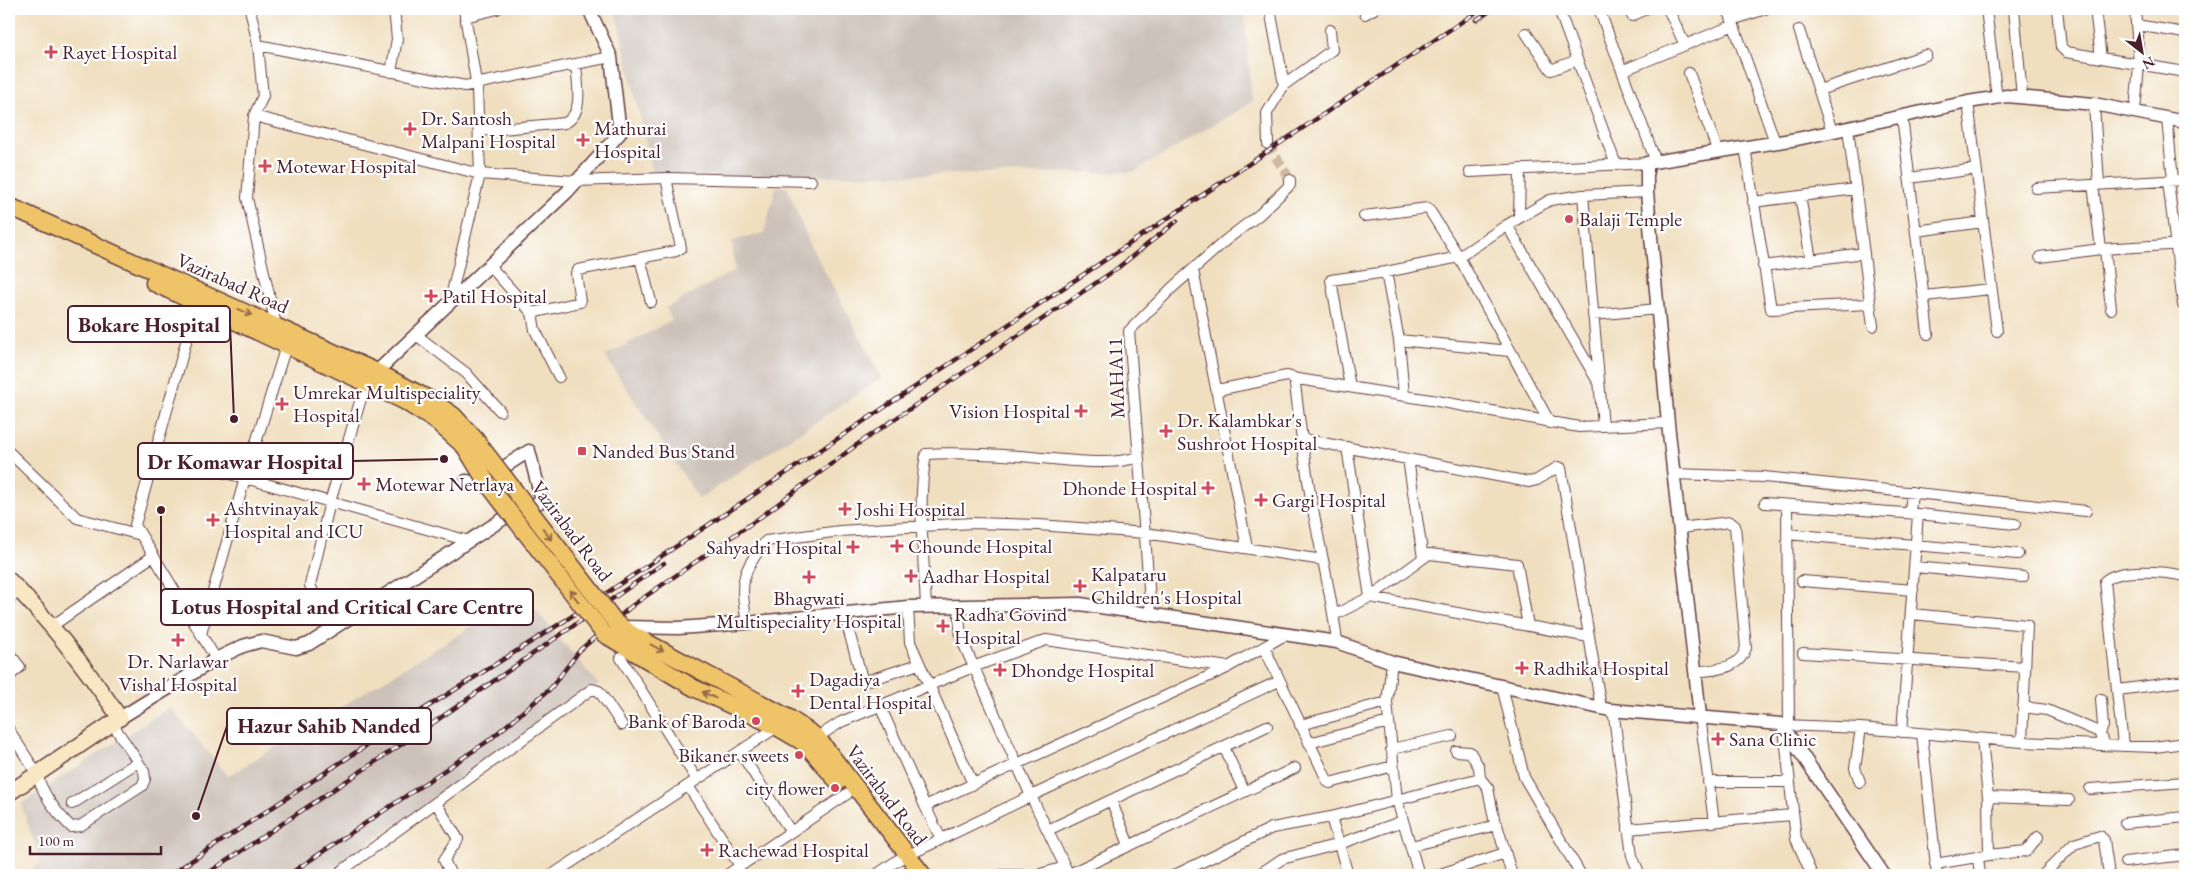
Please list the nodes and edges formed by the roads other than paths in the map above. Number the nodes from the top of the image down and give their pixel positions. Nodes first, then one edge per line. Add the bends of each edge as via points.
1 (250, 9) edge
2 (394, 9) edge
3 (497, 9) edge
4 (589, 9) edge
5 (1270, 9) edge
6 (1599, 9) edge
7 (1645, 9) edge
8 (1668, 9) edge
9 (1728, 9) edge
10 (1765, 9) edge
11 (1986, 9) edge
12 (2014, 9) edge
13 (2057, 9) edge
14 (2095, 9) edge
15 (2135, 9) edge
16 (1559, 10) edge
17 (465, 13) edge
18 (1632, 16) dead end
19 (1733, 23) junction
20 (2136, 25) junction
21 (1330, 30) dead end
22 (1799, 30) dead end
23 (1526, 33) dead end
24 (2185, 33) edge
25 (258, 45) junction
26 (1685, 45) junction
27 (1926, 55) dead end
28 (611, 57) junction
29 (2101, 58) junction
30 (1577, 60) junction
31 (576, 64) junction
32 (2139, 66) junction
33 (1624, 70) junction
34 (391, 72) junction
35 (2185, 72) edge
36 (1688, 73) dead end
37 (476, 84) junction
38 (1284, 85) junction
39 (1819, 90) junction
40 (2022, 96) junction
41 (1997, 98) junction
42 (1968, 102) junction
43 (2094, 104) junction
44 (2135, 111) junction
45 (254, 116) junction
46 (1902, 116) junction
47 (2167, 119) junction
48 (2185, 122) edge
49 (1848, 128) junction
50 (479, 131) junction
51 (1832, 131) junction
52 (1775, 142) junction
53 (1268, 144) tunnel mouth
54 (1745, 147) junction
55 (1718, 152) junction
56 (1652, 163) junction
57 (1616, 165) junction
58 (1520, 169) junction
59 (1976, 169) junction
60 (1470, 172) dead end
61 (480, 174) junction
62 (666, 178) junction
63 (1909, 178) junction
64 (1290, 180) dead end
65 (2185, 180) edge
66 (575, 181) junction
67 (811, 181) dead end
68 (2170, 181) junction
69 (2096, 185) junction
70 (2036, 188) dead end
71 (1856, 189) junction
72 (1647, 192) junction
73 (1583, 195) junction
74 (1800, 196) junction
75 (1753, 202) junction
76 (9, 206) edge
77 (1364, 216) dead end
78 (9, 217) edge
79 (1518, 218) junction
80 (1983, 222) junction
81 (1507, 225) junction
82 (1916, 231) junction
83 (2180, 245) edge
84 (2103, 249) junction
85 (1864, 253) junction
86 (1459, 257) junction
87 (2040, 257) dead end
88 (640, 258) junction
89 (1810, 260) junction
90 (488, 265) junction
91 (1763, 266) junction
92 (1193, 270) junction
93 (1386, 272) junction
94 (1992, 290) junction
95 (1924, 296) junction
96 (198, 297) junction
97 (450, 301) junction
98 (650, 302) dead end
99 (1869, 304) junction
100 (2182, 305) dead end
101 (2111, 309) dead end
102 (1658, 310) junction
103 (532, 313) junction
104 (1593, 315) junction
105 (276, 325) junction
106 (1873, 326) dead end
107 (1997, 331) dead end
108 (415, 334) junction
109 (1928, 334) dead end
110 (1398, 340) junction
111 (286, 346) junction
112 (1510, 351) junction
113 (326, 357) junction
114 (371, 377) junction
115 (559, 377) dead end
116 (1298, 379) junction
117 (1599, 383) junction
118 (1350, 387) junction
119 (1217, 390) junction
120 (1404, 396) junction
121 (500, 411) dead end
122 (1550, 422) junction
123 (1668, 422) junction
124 (1603, 426) junction
125 (1302, 439) junction
126 (1347, 448) junction
127 (9, 452) edge
128 (154, 455) junction
129 (1138, 458) junction
130 (1408, 459) junction
131 (1674, 474) junction
132 (245, 478) junction
133 (466, 481) dead end
134 (1912, 492) junction
135 (330, 502) junction
136 (1765, 503) dead end
137 (1787, 505) junction
138 (2086, 511) dead end
139 (1914, 513) junction
140 (2015, 524) dead end
141 (922, 526) junction
142 (1680, 528) junction
143 (1145, 533) junction
144 (1787, 534) junction
145 (141, 535) junction
146 (469, 541) junction
147 (1916, 545) junction
148 (1248, 548) junction
149 (2018, 554) dead end
150 (153, 556) junction
151 (1423, 558) junction
152 (1323, 560) junction
153 (1914, 567) junction
154 (2185, 576) edge
155 (2023, 577) dead end
156 (1802, 581) dead end
157 (12, 590) edge
158 (1913, 590) junction
159 (1370, 597) junction
160 (958, 606) junction
161 (908, 607) junction
162 (926, 607) junction
163 (844, 614) junction
164 (1151, 614) junction
165 (1911, 614) junction
166 (1334, 615) junction
167 (747, 623) junction
168 (52, 626) junction
169 (1528, 626) junction
170 (614, 628) junction
171 (330, 630) junction
172 (201, 634) junction
173 (1287, 634) junction
174 (1589, 637) junction
175 (1337, 642) junction
176 (1264, 647) junction
177 (1803, 653) dead end
178 (9, 654) edge
179 (621, 658) dead end
180 (216, 659) junction
181 (1908, 661) junction
182 (1392, 662) junction
183 (919, 664) junction
184 (973, 667) junction
185 (1228, 667) junction
186 (2025, 667) junction
187 (1696, 672) junction
188 (9, 676) edge
189 (1279, 681) junction
190 (2185, 681) edge
191 (928, 686) junction
192 (1502, 686) junction
193 (2118, 690) junction
194 (2101, 699) dead end
195 (1387, 702) junction
196 (880, 706) junction
197 (2024, 707) junction
198 (1606, 709) junction
199 (1700, 716) junction
200 (116, 721) junction
201 (783, 722) junction
202 (1389, 722) junction
203 (622, 725) dead end
204 (1300, 725) junction
205 (1267, 726) dead end
206 (1785, 726) junction
207 (1861, 728) junction
208 (9, 730) edge
209 (1902, 732) junction
210 (2100, 733) junction
211 (1922, 734) junction
212 (1452, 736) dead end
213 (1982, 739) junction
214 (812, 741) junction
215 (2022, 742) junction
216 (1309, 743) junction
217 (2185, 743) edge
218 (2104, 745) junction
219 (2124, 746) junction
220 (1224, 747) junction
221 (1391, 749) junction
222 (1456, 751) dead end
223 (740, 752) junction
224 (138, 762) junction
225 (1017, 764) junction
226 (1393, 766) junction
227 (1295, 768) dead end
228 (37, 774) junction
229 (1480, 778) junction
230 (1708, 782) junction
231 (1789, 782) junction
232 (1860, 782) dead end
233 (2185, 782) edge
234 (692, 783) junction
235 (973, 784) junction
236 (2090, 789) dead end
237 (1244, 791) junction
238 (9, 794) edge
239 (847, 794) junction
240 (1031, 796) junction
241 (1988, 797) junction
242 (1112, 800) junction
243 (1397, 800) junction
244 (2069, 800) dead end
245 (436, 803) junction
246 (72, 804) dead end
247 (925, 806) junction
248 (1792, 815) junction
249 (1331, 817) junction
250 (2185, 817) edge
251 (1403, 821) junction
252 (1714, 822) junction
253 (2125, 823) dead end
254 (1495, 824) junction
255 (1628, 829) junction
256 (1048, 830) junction
257 (791, 832) junction
258 (2038, 836) dead end
259 (941, 839) junction
260 (1339, 844) junction
261 (1129, 845) junction
262 (1410, 846) junction
263 (1505, 853) junction
264 (1989, 855) junction
265 (2185, 855) edge
266 (1978, 857) junction
267 (902, 858) junction
268 (2125, 862) dead end
269 (1936, 864) junction
270 (740, 866) junction
271 (1068, 872) edge
272 (450, 873) dead end
273 (336, 875) edge
274 (552, 875) edge
275 (727, 875) edge
276 (876, 875) edge
277 (910, 875) edge
278 (923, 875) edge
279 (1000, 875) edge
280 (1013, 875) edge
281 (1036, 875) edge
282 (1175, 875) edge
283 (1258, 875) edge
284 (1348, 875) edge
285 (1419, 875) edge
286 (1437, 875) edge
287 (1512, 875) edge
288 (1581, 875) edge
289 (1640, 875) edge
290 (1812, 875) edge
291 (1884, 875) edge
292 (1937, 875) edge
293 (1980, 875) edge
294 (2043, 875) edge
295 (2110, 875) edge

1 - 25 street
2 - 34 street via 397,39
3 - 17 street
4 - 28 street
5 - 38 street
6 - 33 street
7 - 18 street
8 - 26 street
9 - 19 street
10 - 19 street
11 - 41 street
12 - 40 street
13 - 29 street via 2061,47
14 - 29 street
15 - 20 street
16 - 30 street
17 - 37 street
19 - 26 street
19 - 52 street
20 - 24 street
20 - 32 street
21 - 38 street via 1332,50
22 - 39 street
23 - 30 street via 1551,70
25 - 34 street
25 - 45 street via 263,96
26 - 33 street
27 - 39 street
28 - 31 street
28 - 66 street via 620,133
29 - 32 street
30 - 57 street
31 - 37 street
31 - 50 street via 578,109 571,120
32 - 35 street
32 - 44 street
33 - 56 street
34 - 37 street via 465,86
36 - 55 street
37 - 50 street
38 - 53 street via 1267,113
39 - 51 street
40 - 41 street
40 - 43 street
41 - 42 street
42 - 46 street
42 - 59 street
43 - 44 street
43 - 69 street
44 - 47 street
45 - 61 street
45 - 105 street via 247,198
46 - 49 street
46 - 63 street
47 - 48 street
47 - 68 street
49 - 51 street
49 - 71 street
50 - 61 street
51 - 52 street
52 - 54 street
54 - 55 street
54 - 75 street
55 - 56 street
56 - 57 street
56 - 72 street
57 - 58 street
58 - 60 street
58 - 79 street
59 - 63 street
59 - 80 street
61 - 66 street
61 - 97 street
62 - 66 street
62 - 67 street
62 - 88 street via 682,246 676,252
63 - 82 street
64 - 92 street, MAHA11 via 1290,185 1273,203
65 - 68 street
66 - 90 street
68 - 69 street
68 - 83 street
69 - 70 street
69 - 84 street
71 - 74 street
71 - 85 street
72 - 73 street
72 - 102 street
73 - 79 street via 1550,200
73 - 104 street
74 - 75 street
74 - 89 street
75 - 91 street
76 - 96 main road, Vazirabad Road
77 - 86 street via 1428,208
78 - 96 main road, Vazirabad Road
79 - 81 street
80 - 82 street
80 - 94 street
81 - 86 street
81 - 117 street
82 - 95 street
83 - 84 street
83 - 100 street
84 - 87 street
84 - 101 street
85 - 89 street
85 - 99 street
86 - 93 street
86 - 112 street
88 - 98 street
88 - 103 street via 578,270 580,302
89 - 91 street
90 - 97 street
90 - 103 street
91 - 99 street via 1768,306 1772,310
92 - 119 street
92 - 129 street, MAHA11 via 1129,331
93 - 110 street
93 - 118 street via 1331,280
94 - 95 street
94 - 107 street
95 - 109 street
96 -> 105 main road, Vazirabad Road
96 - 111 main road, Vazirabad Road
96 - 128 street
97 - 108 street
99 - 106 street
102 - 104 street
102 - 123 street
103 - 115 street via 535,330
104 - 117 street
105 - 113 main road, Vazirabad Road
108 - 114 street
108 - 121 street via 466,373
110 - 112 street
110 - 120 street
111 - 113 main road, Vazirabad Road
111 - 132 street
112 - 122 street
113 - 114 main road, Vazirabad Road
114 - 135 street
114 - 170 main road, Vazirabad Road, bridge via 431,400 453,415 470,443 487,483
116 - 118 street
116 - 119 street via 1287,376
116 - 125 street
117 - 124 street
118 - 120 street
119 - 148 street
120 - 122 street
122 - 124 street via 1579,427
123 - 124 street
123 - 131 street
125 - 126 street
125 - 152 street
126 - 130 street
126 - 159 street
127 - 145 street via 77,518
128 - 132 street
128 - 145 street via 135,525
129 - 141 street via 1108,461 926,454 921,481
129 - 143 street, MAHA11
130 - 151 street
130 - 174 street via 1529,482 1561,468
131 - 134 street via 1764,476
131 - 142 street
132 - 135 street
132 - 172 street
133 - 146 street via 479,483 529,451 542,501 503,519
134 - 138 street
134 - 139 street
135 - 146 street
135 - 171 street via 310,585
136 - 137 street
137 - 139 street
137 - 144 street
139 - 140 street
139 - 147 street
141 - 143 street via 982,523
141 - 162 street
141 - 167 street via 766,540 743,575
142 - 187 street
142 - 187 street via 1733,524 1739,565 1746,634 1743,656 1732,665
143 - 148 street
143 - 164 street, MAHA11
144 - 147 street
144 - 206 street
145 - 150 street
146 - 171 street
147 - 149 street
147 - 153 street
148 - 152 street
150 - 168 street
150 - 172 street
151 - 159 street
151 - 169 street via 1429,554 1517,564
152 - 166 street
153 - 155 street
153 - 158 street
154 - 193 street via 2147,571 2119,575 2105,582
156 - 158 street
157 - 168 main road
158 - 165 street
159 - 166 street
159 - 169 street
160 - 162 street
160 - 164 street via 1080,604
160 - 184 street via 961,638
161 - 162 street
161 - 163 street
161 - 183 street via 910,642
163 - 167 street
163 - 183 street via 863,682
164 - 173 street
165 - 181 street
165 - 186 street via 2026,624
166 - 175 street
167 - 170 street
168 - 200 main road via 77,656
169 - 174 street
170 - 201 main road, Vazirabad Road via 694,688
171 - 180 street via 296,648 252,642
172 - 180 street
173 - 175 street
173 - 176 street
174 - 198 street
175 - 182 street
176 - 185 street
176 - 189 street
177 - 181 street
178 - 188 street via 20,667
179 - 234 street
180 - 200 street
181 - 186 street
181 - 209 street
182 - 192 street
182 - 195 street
183 - 191 street
184 - 185 street via 1046,640
184 - 191 street
184 - 225 street
185 - 225 street
186 - 197 street
187 - 199 street
189 - 204 street
189 - 240 street
190 - 193 street
191 - 196 street
191 - 235 street
192 - 198 street
192 - 288 street via 1524,777
193 - 219 street
194 - 210 street via 2103,726
195 - 202 street
195 - 204 street
196 - 214 street via 841,722
196 - 247 street
197 - 210 street via 2048,710
197 - 215 street
198 - 199 street
198 - 255 street via 1614,716
199 - 206 street
199 - 230 street
200 - 224 street
200 - 228 main road
201 - 214 main road, Vazirabad Road
201 - 223 street
202 - 216 street
202 - 221 street
203 - 245 street via 599,691 592,689
204 - 216 street
205 - 220 street
206 - 207 street
206 - 231 street
206 - 291 street
207 - 209 street
207 - 232 street via 1855,768
208 - 228 street
209 - 211 street
210 - 218 street
211 - 213 street
211 - 269 street
212 - 221 street
213 - 215 street
213 - 241 street
214 - 239 main road, Vazirabad Road
214 - 267 main road, Vazirabad Road
215 - 218 street
216 - 226 street via 1330,783
217 - 219 street
218 - 219 street
220 - 237 street
220 - 242 street
221 - 226 street
222 - 229 street via 1470,752 1479,767
223 - 234 street
223 - 257 street
224 - 228 street via 144,771 142,786 80,826 71,826 60,816
224 - 246 street
225 - 235 street
225 - 240 street
226 - 243 street
227 - 237 street
228 - 238 main road
229 - 243 street
229 - 254 street via 1488,788
230 - 231 street
230 - 252 street
231 - 248 street
233 - 236 street
234 - 270 street
234 - 274 street
235 - 247 street
237 - 261 street
239 - 257 street
239 - 267 main road, Vazirabad Road
240 - 256 street
240 - 259 street
241 - 244 street
241 - 264 street
242 - 256 street
242 - 261 street
243 - 249 street
243 - 251 street
245 - 272 street via 458,839 444,860
245 - 273 street
247 - 259 street
248 - 252 street
248 - 290 street via 1796,839
249 - 260 street
249 - 282 street via 1272,828
250 - 253 street
251 - 260 street
251 - 262 street
252 - 255 street
254 - 262 street
254 - 263 street
255 - 289 street via 1632,856
256 - 271 street
257 - 270 street
258 - 264 street via 2032,847 2026,850
259 - 267 street
260 - 283 street via 1282,859
260 - 284 street
261 - 271 street
262 - 285 street
263 - 286 street
263 - 287 street
264 - 266 street
265 - 268 street
266 - 269 street
266 - 293 street
267 - 276 street
267 - 277 main road, Vazirabad Road
267 - 278 main road, Vazirabad Road
269 - 292 street
270 - 275 street
271 - 281 street
279 - 280 street
280 - 281 street
294 - 295 street via 2074,844 2100,836 2104,840

